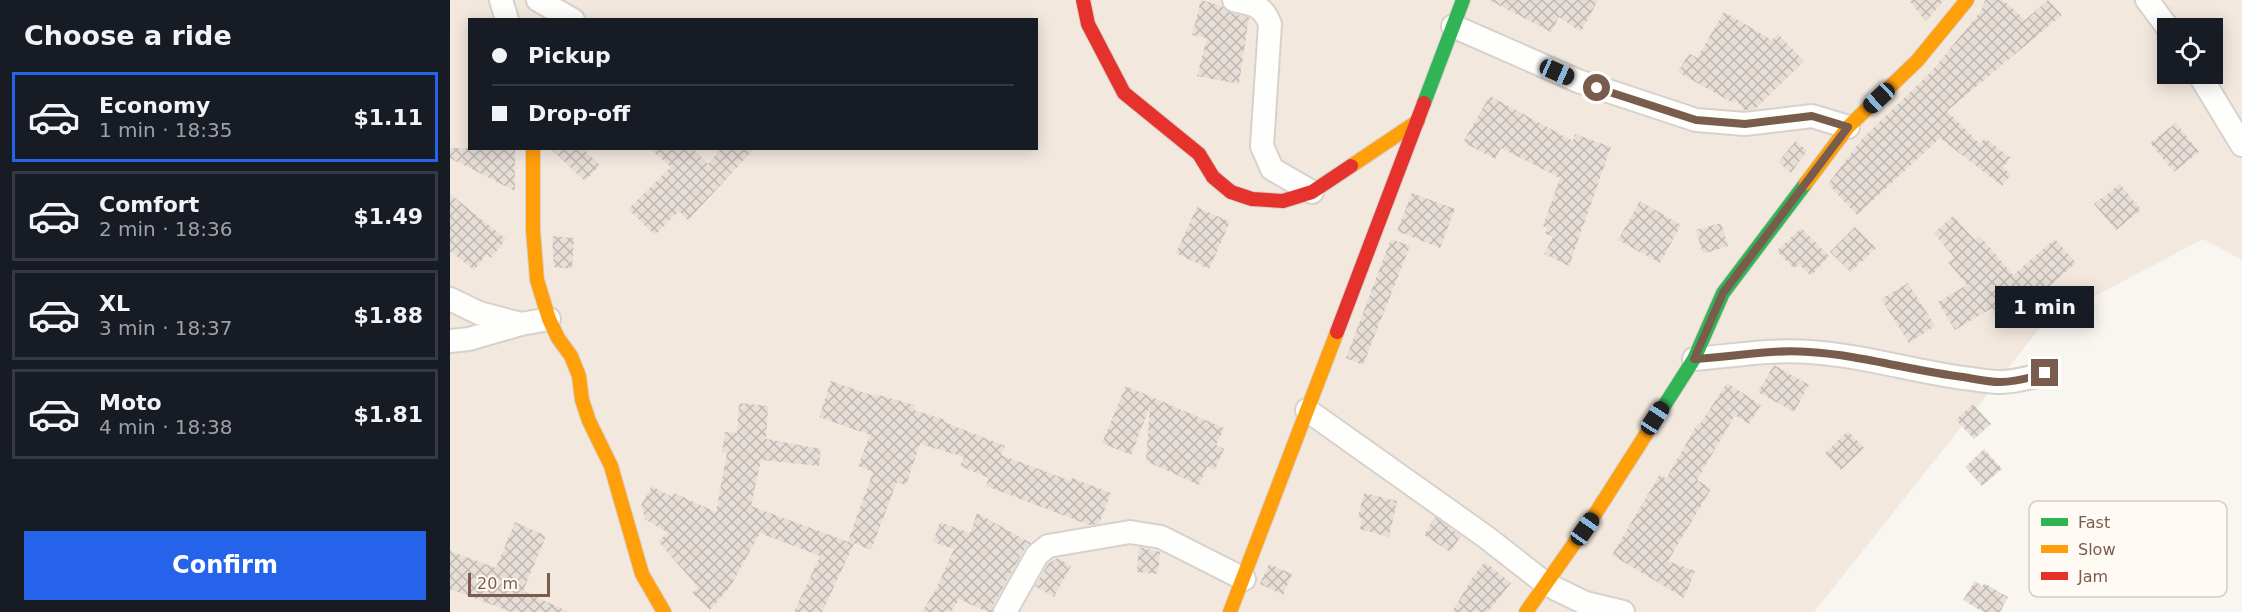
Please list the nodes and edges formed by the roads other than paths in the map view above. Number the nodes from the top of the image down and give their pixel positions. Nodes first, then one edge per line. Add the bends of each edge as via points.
1 (501, 0) edge
2 (538, 0) edge
3 (1083, 0) edge
4 (1234, 0) edge
5 (1463, 0) edge
6 (1966, 0) edge
7 (2147, 0) edge
8 (506, 18) edge
9 (570, 18) edge
10 (2160, 18) edge
11 (1453, 26) junction
12 (2205, 84) edge
13 (1418, 121) junction
14 (1848, 127) junction
15 (2242, 145) edge
16 (533, 150) edge
17 (1312, 192) junction
18 (450, 299) edge
19 (549, 318) junction
20 (521, 324) junction
21 (450, 341) edge
22 (1694, 359) junction
23 (2045, 373) dead end
24 (1306, 410) junction
25 (1244, 579) junction
26 (1546, 584) junction
27 (664, 612) edge
28 (1005, 612) edge
29 (1230, 612) edge
30 (1526, 612) edge
31 (1623, 612) edge

1 - 8 street
2 - 9 street
3 - 17 street via 1088,24 1124,93 1199,154 1213,177 1231,192 1252,199 1282,201
4 - 17 street via 1256,5 1265,12 1270,24 1262,146 1272,169
5 - 11 street
6 - 14 street via 1917,61
7 - 10 street
11 - 13 street
11 - 14 street via 1578,81 1696,120 1745,124 1812,116
12 - 15 street
13 - 17 street
13 - 24 street
14 - 22 street via 1723,293
16 - 19 street via 537,280
18 - 20 street via 479,313
19 - 20 street
19 - 27 street via 579,376 582,400 611,466 642,574
20 - 21 street
22 - 23 street via 1758,352 1809,352 1999,382
22 - 26 street
24 - 25 street
24 - 26 street
25 - 28 street via 1161,537 1130,532 1048,546 1037,555
25 - 29 street
26 - 30 street
26 - 31 street via 1585,603

